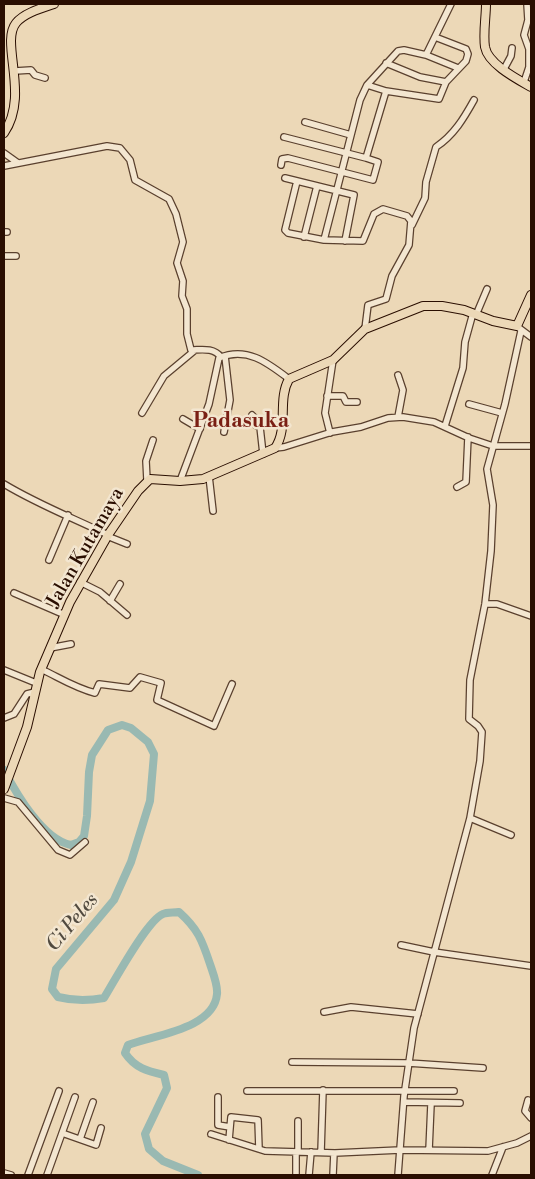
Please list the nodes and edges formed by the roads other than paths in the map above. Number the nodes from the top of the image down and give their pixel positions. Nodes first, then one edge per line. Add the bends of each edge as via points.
1 (54, 4) edge
2 (451, 4) edge
3 (486, 4) edge
4 (527, 4) edge
5 (435, 37) junction
6 (512, 48) dead end
7 (426, 55) junction
8 (386, 63) junction
9 (458, 68) junction
10 (504, 69) junction
11 (15, 71) junction
12 (45, 78) dead end
13 (446, 82) junction
14 (524, 82) junction
15 (367, 85) junction
16 (531, 87) edge
17 (386, 91) junction
18 (474, 100) dead end
19 (305, 122) dead end
20 (4, 133) edge
21 (351, 134) junction
22 (284, 136) dead end
23 (4, 153) edge
24 (346, 153) junction
25 (366, 158) junction
26 (18, 163) junction
27 (4, 166) edge
28 (281, 166) dead end
29 (342, 172) junction
30 (285, 178) dead end
31 (298, 181) junction
32 (317, 186) junction
33 (337, 191) junction
34 (412, 225) junction
35 (304, 237) junction
36 (324, 240) junction
37 (345, 240) junction
38 (4, 256) edge
39 (16, 256) dead end
40 (487, 289) dead end
41 (531, 295) edge
42 (474, 314) junction
43 (365, 329) junction
44 (519, 329) junction
45 (531, 337) edge
46 (194, 351) junction
47 (223, 357) junction
48 (333, 360) junction
49 (398, 376) dead end
50 (289, 379) junction
51 (327, 396) junction
52 (357, 402) dead end
53 (469, 404) dead end
54 (142, 413) dead end
55 (502, 413) junction
56 (252, 415) dead end
57 (398, 417) junction
58 (183, 419) dead end
59 (445, 426) junction
60 (200, 429) junction
61 (224, 432) dead end
62 (330, 433) junction
63 (468, 437) junction
64 (152, 440) dead end
65 (493, 446) junction
66 (531, 446) edge
67 (275, 448) junction
68 (262, 454) junction
69 (209, 476) junction
70 (147, 480) junction
71 (180, 481) junction
72 (4, 484) edge
73 (457, 487) dead end
74 (213, 511) dead end
75 (68, 515) junction
76 (107, 536) junction
77 (126, 544) dead end
78 (50, 560) dead end
79 (80, 582) junction
80 (120, 584) dead end
81 (14, 593) dead end
82 (110, 601) junction
83 (485, 604) junction
84 (65, 614) junction
85 (127, 615) dead end
86 (531, 616) edge
87 (70, 644) dead end
88 (50, 648) junction
89 (41, 669) junction
90 (4, 670) edge
91 (232, 684) dead end
92 (36, 688) junction
93 (4, 718) edge
94 (4, 789) edge
95 (4, 798) edge
96 (470, 818) junction
97 (511, 836) dead end
98 (85, 842) dead end
99 (401, 945) dead end
100 (434, 952) junction
101 (531, 966) edge
102 (324, 1012) dead end
103 (418, 1014) junction
104 (292, 1062) dead end
105 (408, 1063) junction
106 (483, 1068) dead end
107 (323, 1090) junction
108 (59, 1091) dead end
109 (247, 1091) dead end
110 (405, 1091) junction
111 (454, 1091) dead end
112 (75, 1097) dead end
113 (218, 1097) dead end
114 (528, 1100) dead end
115 (93, 1102) dead end
116 (404, 1102) junction
117 (431, 1104) junction
118 (460, 1104) dead end
119 (531, 1118) edge
120 (298, 1121) dead end
121 (230, 1127) junction
122 (101, 1128) dead end
123 (62, 1133) junction
124 (210, 1134) dead end
125 (531, 1136) edge
126 (80, 1139) junction
127 (229, 1140) junction
128 (503, 1147) junction
129 (259, 1149) junction
130 (400, 1150) junction
131 (429, 1150) junction
132 (297, 1152) junction
133 (311, 1152) junction
134 (321, 1152) junction
135 (334, 1153) junction
136 (4, 1173) edge
137 (11, 1175) edge
138 (28, 1175) edge
139 (47, 1175) edge
140 (296, 1175) edge
141 (309, 1175) edge
142 (333, 1175) edge
143 (398, 1175) edge
144 (492, 1175) edge

1 - 11 main road via 15,24 10,42
2 - 5 street
3 - 10 main road via 486,49
4 - 14 street via 528,20 524,35 529,49 529,67
5 - 7 street
5 - 9 street via 467,50 467,59
6 - 10 street
7 - 8 street via 401,50
7 - 9 street
8 - 13 street via 420,77
8 - 15 street
9 - 13 street
10 - 14 main road
11 - 12 street via 31,70
11 - 20 main road via 15,105
13 - 17 street via 437,100
14 - 16 main road
15 - 17 street
15 - 21 street
17 - 25 street
18 - 34 street via 460,124 445,142 436,146 425,198
19 - 21 street
21 - 24 street
22 - 24 street
23 - 26 street
24 - 25 street
24 - 29 street
25 - 29 street via 378,162 373,180
26 - 27 street
26 - 46 street via 116,146 130,160 135,180 169,199 183,242 177,263 182,281 182,300 187,309 187,334
28 - 29 street via 282,159 288,158
29 - 33 street
30 - 31 street
31 - 32 street
31 - 35 street via 285,230
32 - 33 street
32 - 35 street
33 - 36 street
33 - 37 street via 355,196
34 - 37 street via 407,216 380,209 374,214 364,240
34 - 43 street via 410,245 392,276 386,299 368,305
35 - 36 street
36 - 37 street
38 - 39 street
40 - 42 street
41 - 44 main road
42 - 43 main road via 450,307 423,306
42 - 44 main road
42 - 59 street via 465,342 463,368
43 - 48 main road
44 - 45 street
44 - 55 street
46 - 47 street via 205,349
46 - 54 street via 164,376
47 - 50 street via 258,357
47 - 60 street via 218,362
47 - 61 street via 230,400
48 - 50 main road
48 - 51 street
49 - 57 street via 403,390
50 - 67 main road via 282,395 280,438
51 - 52 street via 343,396 346,402
51 - 62 street via 325,413
53 - 55 street
55 - 65 street
56 - 68 street via 255,425 260,427
57 - 59 street via 423,419
57 - 62 street
58 - 60 street
59 - 63 street
60 - 71 street
62 - 67 street
63 - 65 street
63 - 73 street via 466,482
64 - 70 street via 146,461
65 - 66 street
65 - 83 street via 487,468 493,513
67 - 68 main road, Jalan Kutamaya
68 - 69 main road, Jalan Kutamaya
69 - 71 main road, Jalan Kutamaya
69 - 74 street
70 - 71 main road, Jalan Kutamaya
70 - 76 main road, Jalan Kutamaya
72 - 75 street via 34,502
75 - 76 street
75 - 78 street
76 - 77 street
76 - 79 main road, Jalan Kutamaya
79 - 82 street
79 - 84 main road, Jalan Kutamaya
80 - 82 street
81 - 84 street
82 - 85 street
83 - 86 street via 496,604
83 - 96 street via 470,680 468,708 469,719 482,732
84 - 88 main road, Jalan Kutamaya
87 - 88 street
88 - 89 main road, Jalan Kutamaya
89 - 91 street via 71,686 96,692 100,684 130,688 140,677 161,683 157,700 214,726
89 - 92 main road, Jalan Kutamaya
90 - 92 street
92 - 93 street via 27,694 14,714
92 - 94 main road, Jalan Kutamaya
95 - 98 street via 18,802 58,850 70,855
96 - 97 street
96 - 100 street
99 - 100 street
100 - 101 street
100 - 103 street
102 - 103 street via 351,1007
103 - 105 street
104 - 105 street
105 - 106 street
105 - 110 street
107 - 109 street
107 - 110 street
107 - 134 street
108 - 138 street
110 - 111 street
110 - 116 street
112 - 123 street
113 - 121 street via 218,1125
114 - 119 street via 525,1111
115 - 126 street
116 - 117 street
116 - 130 street
117 - 118 street
117 - 131 street
120 - 132 street
121 - 127 street
121 - 129 street via 231,1117 259,1120
122 - 126 street via 96,1145
123 - 126 street
123 - 139 street
124 - 127 street
125 - 128 street
127 - 129 street
128 - 131 street via 488,1151
128 - 144 street
129 - 132 street
130 - 131 street
130 - 135 street
130 - 143 street
132 - 133 street
132 - 140 street
133 - 134 street
133 - 141 street
134 - 135 street
135 - 142 street
136 - 137 street

